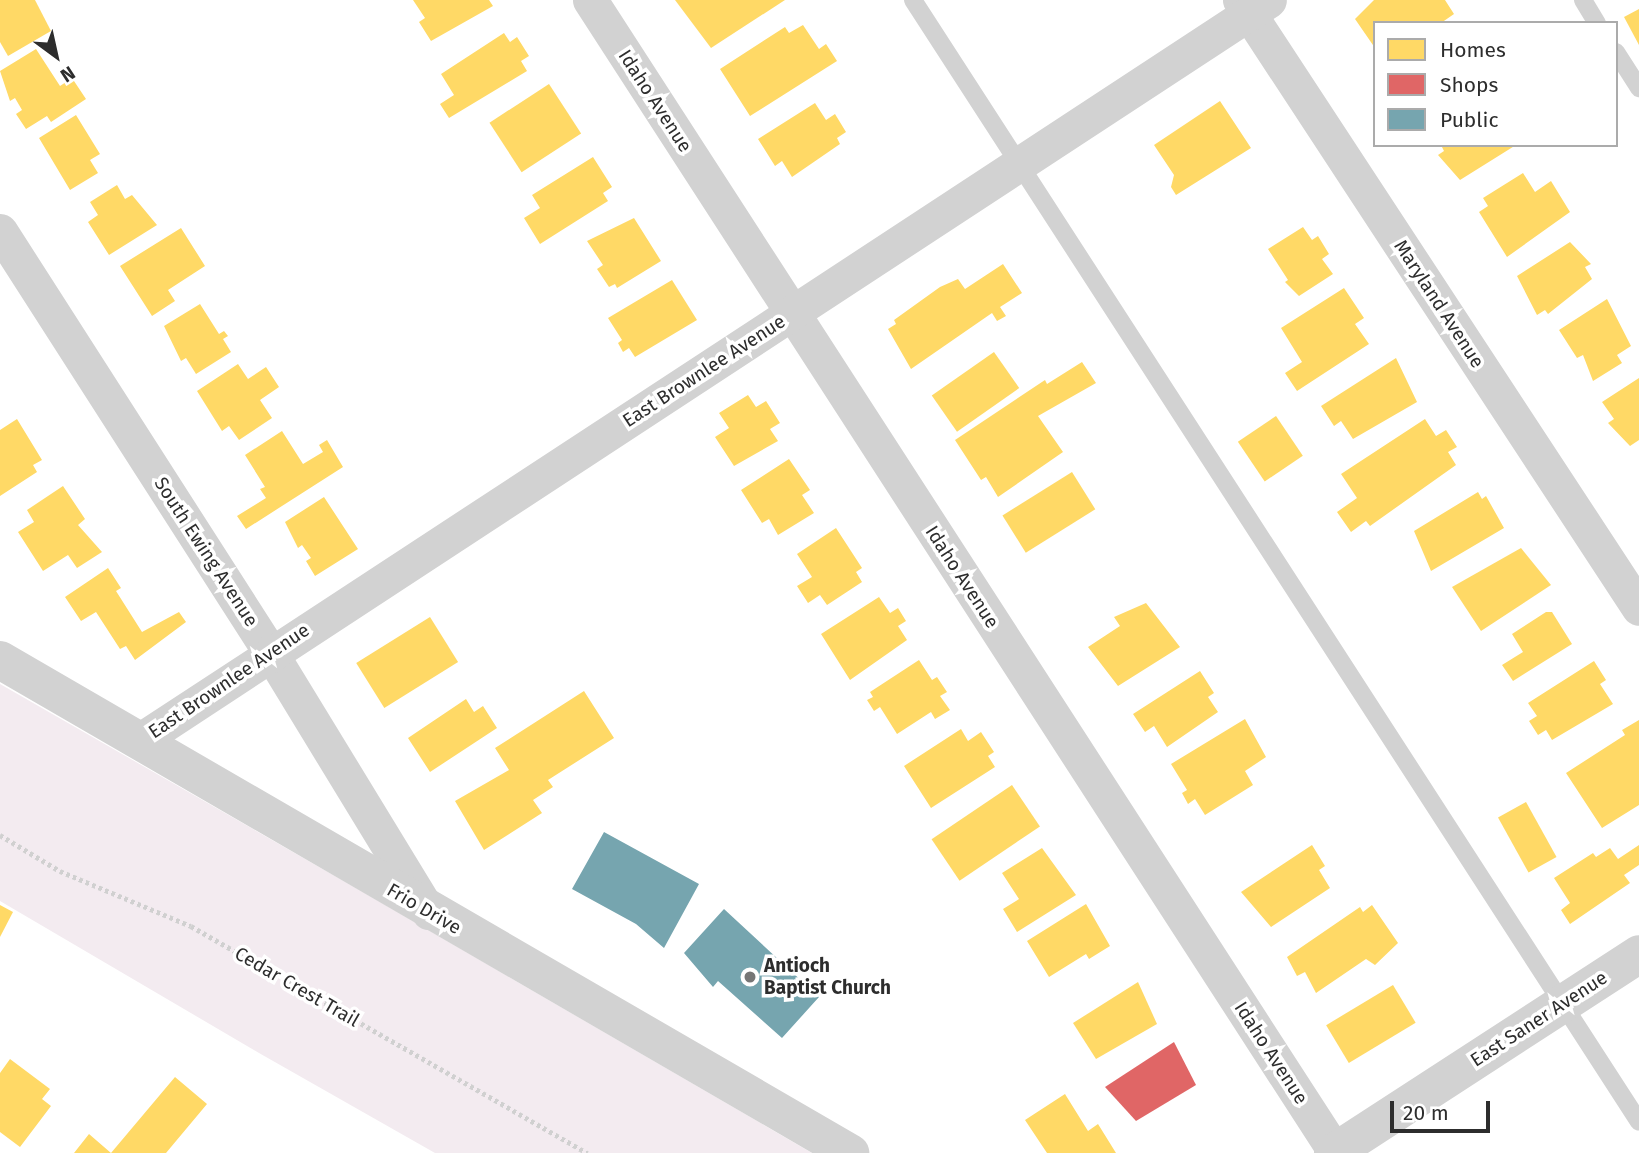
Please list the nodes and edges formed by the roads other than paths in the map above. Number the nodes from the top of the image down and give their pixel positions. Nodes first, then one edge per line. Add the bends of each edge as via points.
1 (590, 0) edge
2 (913, 0) edge
3 (1583, 0) edge
4 (1252, 4) edge
5 (1596, 21) edge
6 (1618, 55) edge
7 (1639, 88) edge
8 (1017, 165) junction
9 (0, 232) edge
10 (792, 314) junction
11 (1639, 608) edge
12 (270, 652) junction
13 (0, 660) edge
14 (139, 741) junction
15 (429, 912) junction
16 (1639, 954) edge
17 (1562, 1003) junction
18 (1639, 1122) edge
19 (850, 1153) edge
20 (1334, 1153) edge

1 - 10 street, Idaho Avenue
2 - 8 lane
3 - 5 lane
4 - 8 street, East Brownlee Avenue
4 - 11 street, Maryland Avenue
6 - 7 lane
8 - 10 street, East Brownlee Avenue
8 - 17 lane
9 - 12 street, South Ewing Avenue
10 - 12 street, East Brownlee Avenue
10 - 20 street, Idaho Avenue
12 - 14 street, East Brownlee Avenue
12 - 15 street, South Ewing Avenue
13 - 14 street, Frio Drive
14 - 15 street, Frio Drive
15 - 19 street, Frio Drive
16 - 17 street, East Saner Avenue
17 - 18 lane
17 - 20 street, East Saner Avenue

